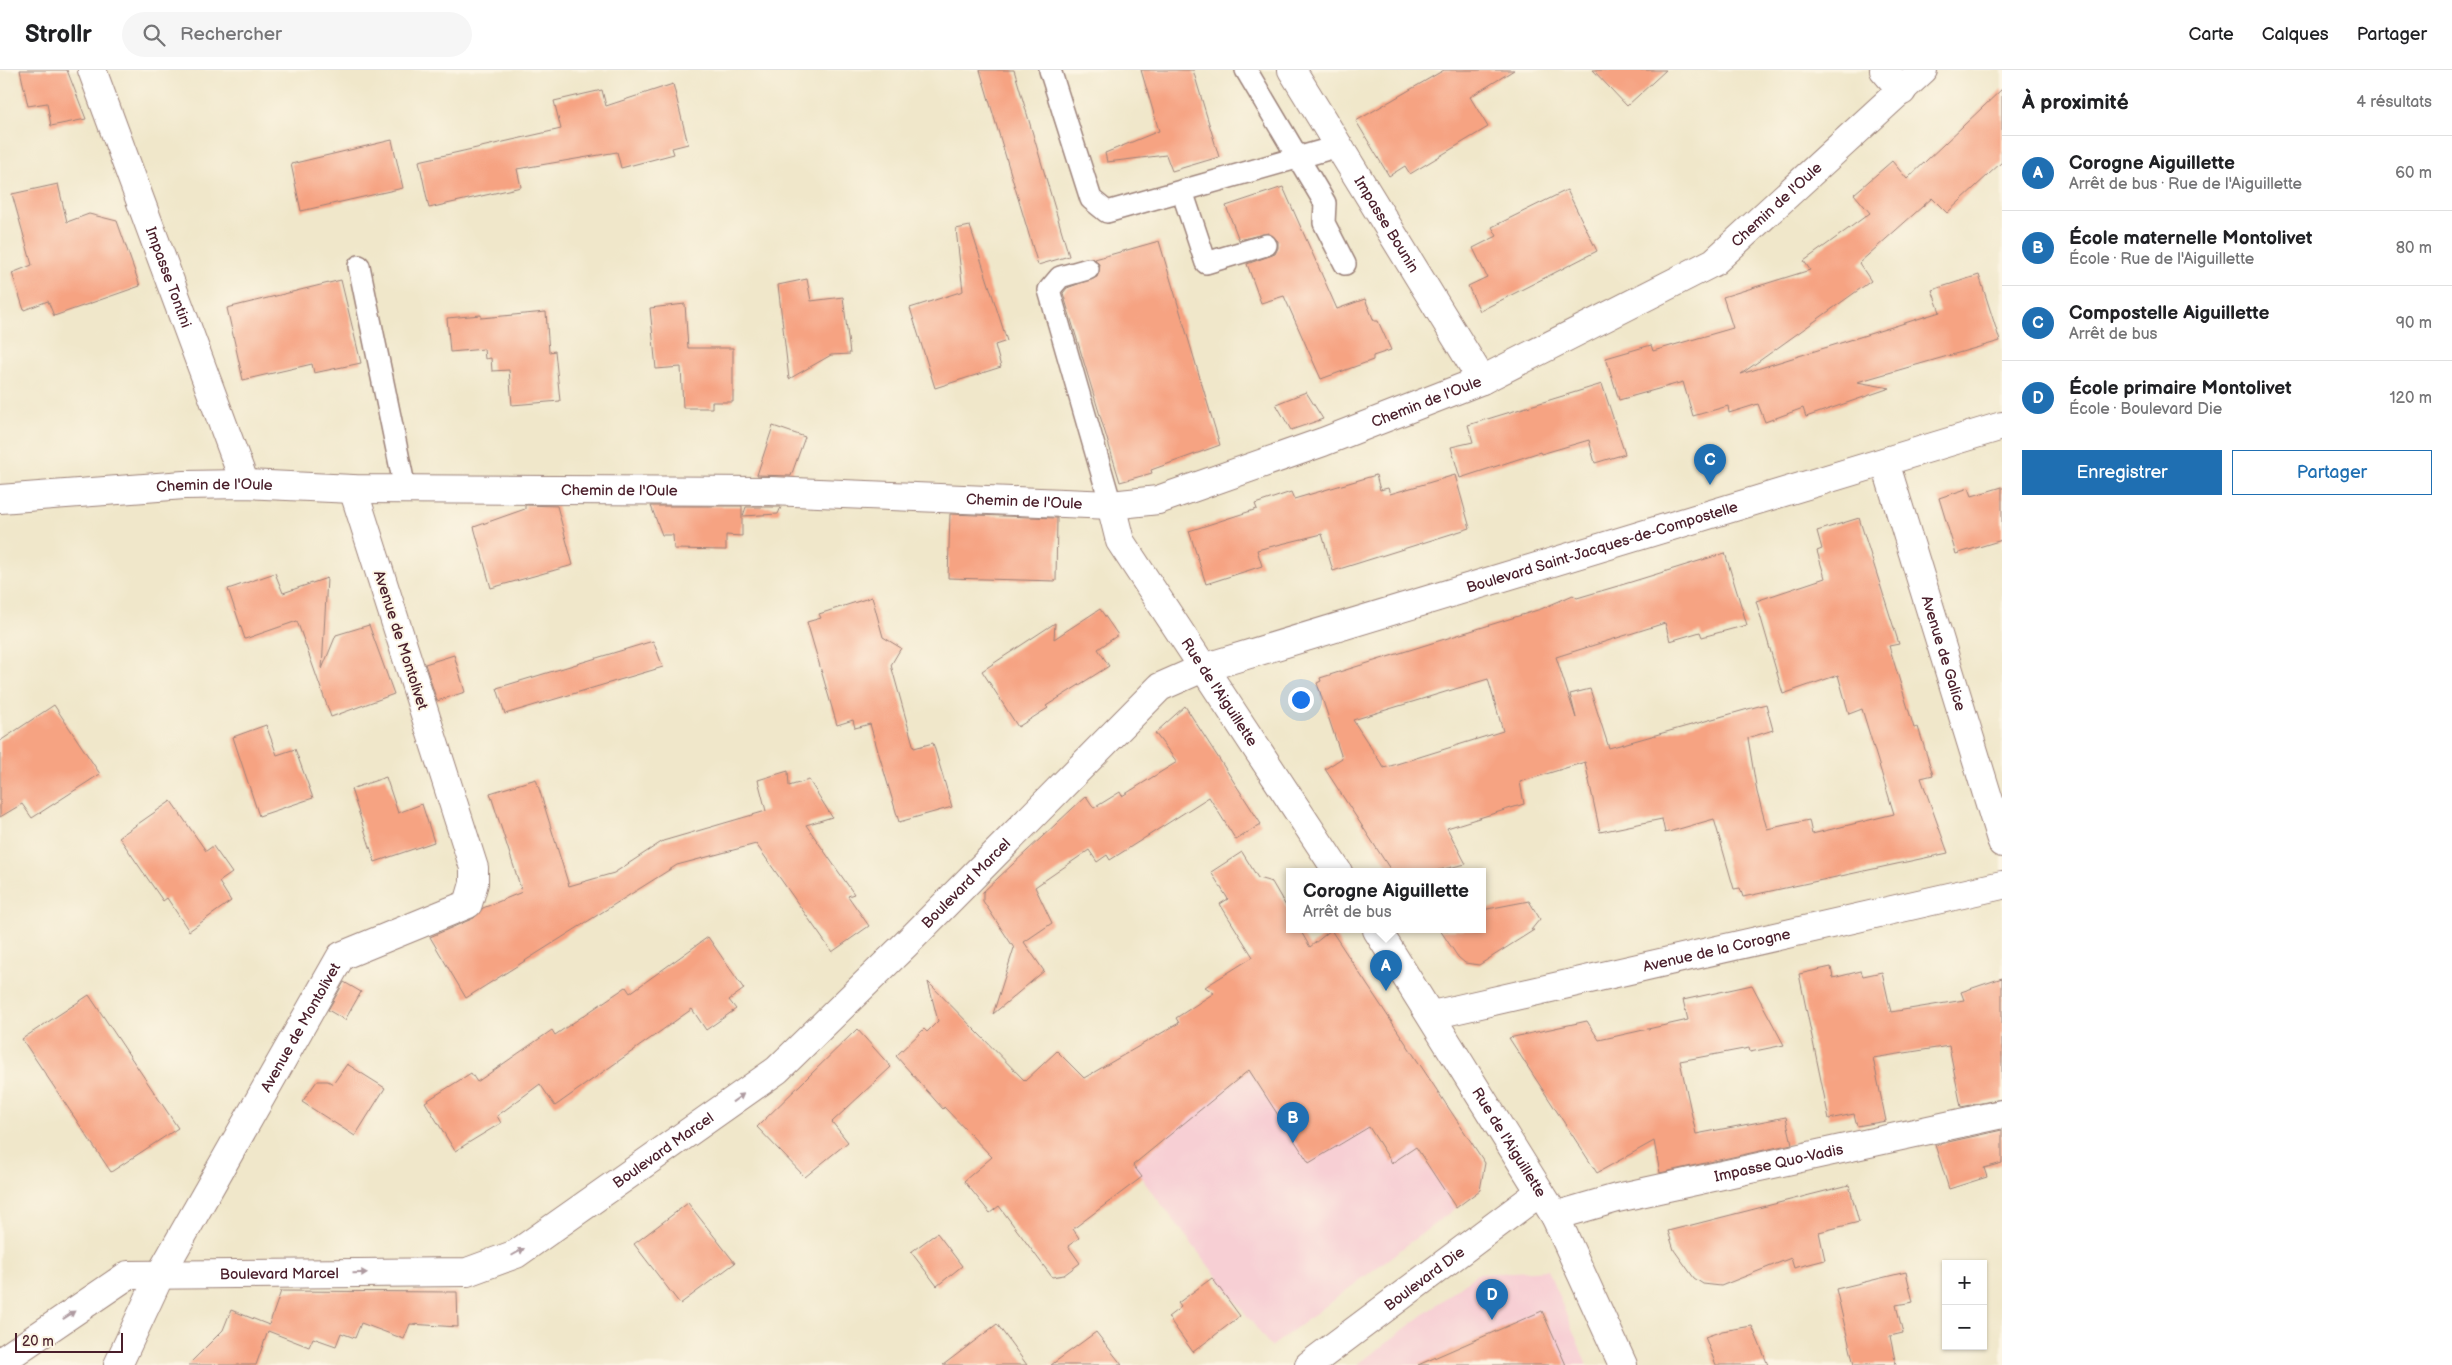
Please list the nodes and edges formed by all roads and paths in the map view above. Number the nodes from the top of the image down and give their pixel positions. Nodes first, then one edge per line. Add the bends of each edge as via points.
1 (92, 70) edge
2 (1050, 70) edge
3 (1246, 70) edge
4 (1292, 70) edge
5 (1884, 70) edge
6 (1923, 70) edge
7 (1902, 90) junction
8 (1338, 146) junction
9 (1298, 158) junction
10 (1182, 191) junction
11 (1266, 245) dead end
12 (1344, 264) dead end
13 (359, 266) dead end
14 (1088, 269) dead end
15 (1482, 380) junction
16 (2002, 426) edge
17 (1885, 462) junction
18 (245, 484) junction
19 (353, 489) junction
20 (405, 489) junction
21 (0, 500) edge
22 (1111, 506) junction
23 (1202, 668) junction
24 (2002, 843) edge
25 (1335, 868) edge
26 (2002, 885) edge
27 (1379, 933) edge
28 (1432, 1015) junction
29 (2002, 1114) edge
30 (1540, 1192) junction
31 (1556, 1216) junction
32 (160, 1275) junction
33 (0, 1362) edge
34 (118, 1365) edge
35 (1309, 1365) edge
36 (1623, 1365) edge

1 - 18 street, Impasse Tontini
2 - 10 lane via 1091,199 1107,212
3 - 9 lane
4 - 8 street, Impasse Bounin
5 - 7 street
6 - 7 street, Chemin de l'Oule
7 - 15 street, Chemin de l'Oule via 1714,262
8 - 9 lane
8 - 15 street, Impasse Bounin
9 - 10 lane
9 - 12 lane via 1325,203 1324,223
10 - 11 lane via 1206,263
13 - 20 lane
14 - 22 lane via 1060,277 1050,290
15 - 22 street, Chemin de l'Oule via 1323,442 1158,500
16 - 17 street, Boulevard Saint-Jacques-de-Compostelle
17 - 23 street, Boulevard Saint-Jacques-de-Compostelle
17 - 24 street, Avenue de Galice
18 - 19 street, Chemin de l'Oule
18 - 21 street, Chemin de l'Oule via 184,485
19 - 20 street, Chemin de l'Oule
19 - 32 street, Avenue de Montolivet via 474,868 474,883 468,904 342,956
20 - 22 street, Chemin de l'Oule via 770,491
22 - 23 street, Rue de l'Aiguillette via 1120,541
23 - 25 street, Rue de l'Aiguillette
32 -> 23 street, Boulevard Marcel via 467,1272 516,1254 777,1070 1160,687
26 - 28 street, Avenue de la Corogne
27 - 28 street, Rue de l'Aiguillette
28 - 30 street, Rue de l'Aiguillette
29 - 31 street, Impasse Quo-Vadis via 1617,1198
30 - 31 street, Rue de l'Aiguillette
30 - 35 street, Boulevard Die
31 - 36 street, Rue de l'Aiguillette
33 -> 32 street, Boulevard Marcel via 128,1275
32 - 34 street, Avenue de Montolivet

